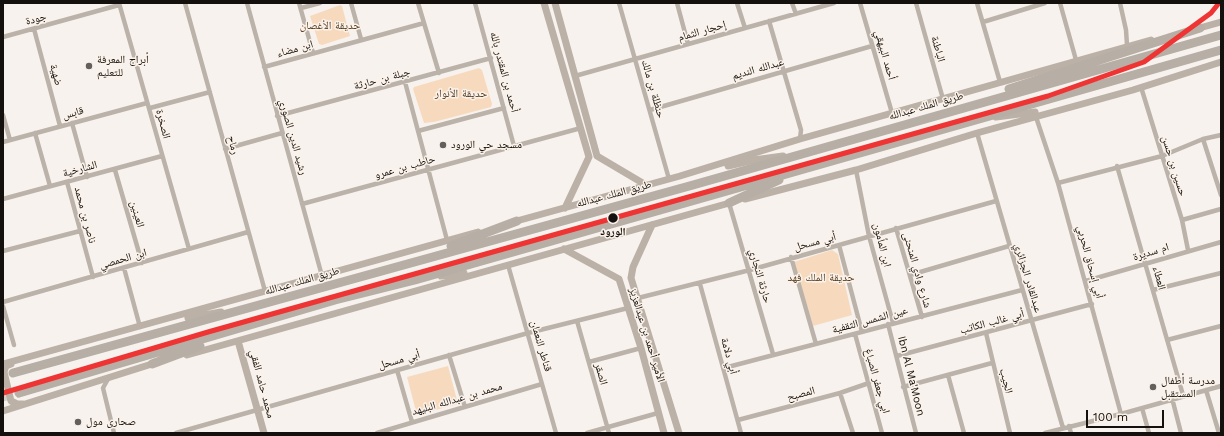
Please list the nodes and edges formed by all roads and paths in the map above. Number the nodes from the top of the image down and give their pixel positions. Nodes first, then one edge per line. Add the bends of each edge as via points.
1 (185, 3) edge
2 (247, 3) edge
3 (300, 3) edge
4 (320, 3) edge
5 (351, 3) edge
6 (418, 3) edge
7 (475, 3) edge
8 (544, 3) edge
9 (555, 3) edge
10 (619, 3) edge
11 (677, 3) edge
12 (737, 3) edge
13 (792, 3) edge
14 (834, 3) edge
15 (860, 3) edge
16 (916, 3) edge
17 (977, 3) edge
18 (1045, 3) edge
19 (1060, 3) edge
20 (1120, 3) edge
21 (119, 4) edge
22 (1030, 5) edge
23 (301, 8) junction
24 (796, 14) junction
25 (769, 21) junction
26 (983, 22) junction
27 (1221, 22) edge
28 (424, 23) junction
29 (745, 28) junction
30 (1200, 28) junction
31 (34, 29) junction
32 (1221, 35) edge
33 (3, 36) edge
34 (361, 39) junction
35 (688, 44) junction
36 (1128, 45) junction
37 (872, 46) junction
38 (1221, 50) edge
39 (313, 53) junction
40 (490, 58) junction
41 (635, 59) junction
42 (1076, 60) junction
43 (1221, 62) edge
44 (1212, 64) junction
45 (264, 67) junction
46 (783, 71) junction
47 (439, 73) junction
48 (575, 76) junction
49 (405, 82) junction
50 (1000, 82) junction
51 (1141, 87) junction
52 (210, 92) junction
53 (943, 99) junction
54 (147, 102) junction
55 (150, 108) junction
56 (504, 108) junction
57 (650, 110) junction
58 (954, 111) junction
59 (892, 113) junction
60 (3, 115) edge
61 (277, 116) junction
62 (1036, 117) junction
63 (985, 118) junction
64 (72, 123) junction
65 (60, 126) junction
66 (581, 128) junction
67 (418, 131) junction
68 (282, 132) junction
69 (35, 133) junction
70 (977, 134) junction
71 (1221, 135) edge
72 (800, 139) junction
73 (1204, 139) junction
74 (10, 140) junction
75 (3, 142) edge
76 (514, 146) junction
77 (224, 149) junction
78 (797, 155) junction
79 (162, 156) junction
80 (1162, 156) junction
81 (822, 163) junction
82 (1117, 166) junction
83 (115, 170) junction
84 (428, 170) junction
85 (856, 170) junction
86 (680, 176) junction
87 (87, 177) junction
88 (669, 179) junction
89 (67, 182) junction
90 (1058, 182) junction
91 (646, 185) junction
92 (50, 186) junction
93 (1221, 195) edge
94 (3, 200) edge
95 (996, 201) junction
96 (729, 203) junction
97 (302, 204) junction
98 (565, 208) junction
99 (1221, 209) edge
100 (1182, 220) junction
101 (517, 221) junction
102 (652, 225) junction
103 (896, 228) junction
104 (80, 231) junction
105 (248, 232) junction
106 (869, 236) junction
107 (447, 240) junction
108 (1221, 242) edge
109 (839, 245) junction
110 (1009, 246) junction
111 (189, 249) junction
112 (564, 249) junction
113 (1188, 250) junction
114 (3, 251) edge
115 (791, 257) junction
116 (142, 263) junction
117 (1146, 264) junction
118 (406, 265) junction
119 (508, 265) junction
120 (124, 268) junction
121 (493, 268) junction
122 (750, 270) junction
123 (1221, 273) edge
124 (910, 275) junction
125 (93, 276) junction
126 (322, 276) junction
127 (415, 280) junction
128 (1086, 280) junction
129 (700, 284) junction
130 (1022, 290) junction
131 (1153, 290) junction
132 (265, 292) junction
133 (638, 298) junction
134 (3, 302) edge
135 (1092, 304) junction
136 (3, 306) edge
137 (253, 307) junction
138 (628, 308) junction
139 (922, 317) junction
140 (1032, 320) junction
141 (577, 321) junction
142 (261, 323) junction
143 (890, 323) junction
144 (1221, 326) edge
145 (142, 327) junction
146 (862, 332) junction
147 (986, 333) junction
148 (528, 334) junction
149 (855, 334) junction
150 (1167, 340) junction
151 (238, 341) junction
152 (816, 344) junction
153 (14, 345) dead end
154 (641, 348) junction
155 (773, 354) junction
156 (449, 355) junction
157 (897, 356) junction
158 (20, 359) junction
159 (588, 362) junction
160 (992, 363) junction
161 (3, 364) edge
162 (152, 364) junction
163 (724, 368) junction
164 (397, 370) junction
165 (13, 373) dead end
166 (948, 375) junction
167 (108, 379) junction
168 (869, 383) junction
169 (542, 384) junction
170 (1221, 386) edge
171 (903, 387) junction
172 (1206, 390) junction
173 (19, 393) tunnel mouth
174 (840, 393) junction
175 (1183, 395) junction
176 (51, 397) junction
177 (1172, 398) junction
178 (465, 406) junction
179 (1142, 408) junction
180 (257, 410) junction
181 (3, 411) edge
182 (658, 413) junction
183 (1120, 414) junction
184 (3, 415) edge
185 (738, 420) junction
186 (412, 422) junction
187 (1069, 426) junction
188 (1063, 428) junction
189 (608, 430) edge
190 (114, 433) edge
191 (176, 433) edge
192 (264, 433) edge
193 (377, 433) edge
194 (556, 433) edge
195 (587, 433) edge
196 (664, 433) edge
197 (679, 433) edge
198 (741, 433) edge
199 (853, 433) edge
200 (882, 433) edge
201 (916, 433) edge
202 (964, 433) edge
203 (1010, 433) edge
204 (1045, 433) edge
205 (1071, 433) edge
206 (1149, 433) edge
207 (1181, 433) edge
208 (1219, 433) edge

1 - 52 street, رماح
2 - 45 street, رشيد الدين الصوري
3 - 23 street
4 - 23 street
5 - 34 street
6 - 28 street
7 - 40 street, أحمد بن المقتدر بالله
8 - 66 main road
9 - 48 main road
10 - 41 street, حنظلة بن مالك
11 - 35 street
12 - 29 street
13 - 24 street
14 - 24 street, إحجار الثمام
15 - 37 street, أحمد البيهقي
16 - 53 street, الباطنة
17 - 26 street
18 - 22 street
19 - 42 street
20 - 36 street
21 - 31 street, جودة
21 - 54 street, الصخرة
22 - 26 street
23 - 39 street
24 - 25 street, إحجار الثمام
25 - 29 street, إحجار الثمام
25 - 46 street
26 - 50 street
27 - 30 main road, طريق الملك عبدالله
28 - 34 street, ابن مضاء
28 - 47 street
29 - 35 street, إحجار الثمام
30 - 36 main road, طريق الملك عبدالله
30 - 58 highway via 1001,92
31 - 33 street, جودة
31 - 65 street, ضهية
32 - 58 highway, طريق الملك عبدالله
34 - 39 street, ابن مضاء
35 - 41 street, إحجار الثمام
36 - 42 main road, طريق الملك عبدالله
37 - 46 street, عبدالله النديم
37 - 59 street, أحمد البيهقي
38 - 63 highway
39 - 45 street, ابن مضاء
40 - 47 street, جبلة بن حارثة
40 - 56 street, أحمد بن المقتدر بالله
41 - 48 street, إحجار الثمام
41 - 57 street, حنظلة بن مالك
42 - 50 main road, طريق الملك عبدالله
43 - 44 main road
44 - 51 main road
44 - 63 main road via 1028,114
45 - 61 street, رشيد الدين الصوري
46 - 57 street, عبدالله النديم
46 - 72 street via 800,130
47 - 49 street, جبلة بن حارثة
48 - 91 main road via 597,156
49 - 61 street, جبلة بن حارثة
49 - 67 street
50 - 53 main road, طريق الملك عبدالله
51 - 62 main road
51 - 80 street, حسين بن حسن
52 - 55 street
52 - 77 street, رماح
53 - 59 main road, طريق الملك عبدالله
54 - 55 street, الصخرة
54 - 64 street, قابس
55 - 79 street, الصخرة
56 - 67 street
56 - 76 street, أحمد بن المقتدر بالله
57 - 88 street, حنظلة بن مالك
58 - 78 highway, طريق الملك عبدالله
59 - 72 main road, طريق الملك عبدالله
60 - 74 street
61 - 68 street, رشيد الدين الصوري
62 - 70 main road
62 - 90 street, أبي إسحاق الحربي
63 - 81 highway
64 - 65 street, قابس
64 - 87 street
65 - 69 street, قابس
66 - 76 street, حاطب بن عمرو
66 - 98 main road via 589,157
67 - 84 street
68 - 77 street
68 - 97 street, رشيد الدين الصوري
69 - 74 street, قابس
69 - 92 street
70 - 85 main road
70 - 95 street, عبدالقادر الجزائري
71 - 73 street
72 - 86 main road, طريق الملك عبدالله
73 - 80 street
73 - 93 street
74 - 75 street, قابس
76 - 84 street, حاطب بن عمرو
77 - 105 street, رماح
78 - 86 main road via 754,160
78 - 118 highway, طريق الملك عبدالله
79 - 83 street, الشارخية
79 - 111 street, الصخرة
80 - 82 street
80 - 100 street, حسين بن حسن
81 - 96 highway via 777,180
81 - 127 highway
82 - 90 street
82 - 117 street, العطاء
83 - 87 street, الشارخية
83 - 116 street, العينين
84 - 97 street, حاطب بن عمرو
84 - 107 street
85 - 96 main road
85 - 106 street, ابن المأمون
86 - 88 main road, طريق الملك عبدالله
87 - 89 street, الشارخية
88 - 91 main road, طريق الملك عبدالله
89 - 92 street, الشارخية
89 - 104 street, ناصر بن محمد
90 - 128 street, أبي إسحاق الحربي
91 - 98 main road, طريق الملك عبدالله
92 - 94 street, الشارخية
95 - 103 street, أبي مسحل
95 - 110 street, عبدالقادر الجزائري
96 - 102 main road
96 - 122 street, حارثة النجاري
97 - 126 street, رشيد الدين الصوري
98 - 101 main road, طريق الملك عبدالله
99 - 100 street
100 - 113 street, حسين بن حسن
101 - 107 main road, طريق الملك عبدالله
101 - 118 highway via 426,254
102 - 112 main road
102 - 133 main road, الأمير أحمد بن عبدالعزيز via 633,267 631,278
103 - 106 street, أبي مسحل
103 - 124 street, شارع وادي المنحنى
104 - 114 street
104 - 125 street, ناصر بن محمد
105 - 111 street, ابن الحمصي
105 - 132 street, رماح
106 - 109 street, أبي مسحل
106 - 143 street, ابن المأمون
107 - 126 main road, طريق الملك عبدالله
108 - 113 street, ام سديرة
109 - 115 street, أبي مسحل
109 - 146 street
110 - 124 street
110 - 130 street, عبدالقادر الجزائري
111 - 116 street, ابن الحمصي
112 - 119 main road
112 - 138 main road, الأمير أحمد بن عبدالعزيز via 619,280
113 - 117 street, ام سديرة
115 - 122 street, أبي مسحل
115 - 152 street
116 - 120 street, ابن الحمصي
117 - 128 street, ام سديرة
117 - 131 street, العطاء
118 - 137 highway, طريق الملك عبدالله
119 - 121 main road
119 - 148 street, قناطر النعمان
120 - 125 street, ابن الحمصي
120 - 145 street
121 - 127 main road
121 - 151 main road
122 - 129 street, أبي مسحل
122 - 155 street, حارثة النجاري
123 - 131 street
124 - 139 street, شارع وادي المنحنى
125 - 134 street, ابن الحمصي
126 - 132 main road, طريق الملك عبدالله
127 - 142 highway via 335,300
128 - 135 street, أبي إسحاق الحربي
129 - 133 street, أبي مسحل
129 - 163 street, أبي دلامة
130 - 139 street, عين الشمس الثقفية
130 - 140 street, عبدالقادر الجزائري
131 - 150 street, العطاء
132 - 145 main road, طريق الملك عبدالله
133 - 197 main road, الأمير أحمد بن عبدالعزيز
135 - 140 street, أبي غالب الكاتب
135 - 183 street, أبي إسحاق الحربي
136 - 153 street
137 - 145 main road
137 - 165 highway, طريق الملك عبدالله
138 - 141 street, أبي مسحل
138 - 154 main road, الأمير أحمد بن عبدالعزيز
139 - 143 street, عين الشمس الثقفية
140 - 147 street, أبي غالب الكاتب
140 - 188 street, عبدالقادر الجزائري
141 - 148 street, أبي مسحل
141 - 159 street, الصقر
142 - 162 highway
142 - 173 highway
143 - 146 street, عين الشمس الثقفية
143 - 157 street, Ibn Al Ma'Moon
144 - 150 street
145 - 158 main road, طريق الملك عبدالله
146 - 149 street, عين الشمس الثقفية
147 - 157 street, أبي غالب الكاتب
147 - 160 street, الجيب
148 - 156 street, أبي مسحل
148 - 169 street, قناطر النعمان
149 - 152 street, عين الشمس الثقفية
149 - 168 street, ابي جعفر الصباغ
150 - 175 street, العطاء
151 - 162 main road
151 - 180 main road, محمد حامد الفقي
152 - 155 street, عين الشمس الثقفية
154 - 159 street
154 - 182 main road, الأمير أحمد بن عبدالعزيز
155 - 163 street, عين الشمس الثقفية
156 - 164 street, أبي مسحل
156 - 178 street
157 - 171 street, Ibn Al Ma'Moon
158 - 161 main road, طريق الملك عبدالله
158 - 176 main road via 6,366 4,372 11,401 22,404
159 - 189 street, الصقر
160 - 166 street
160 - 203 street, الجيب
162 - 167 main road
163 - 185 street, أبي دلامة
164 - 180 street, أبي مسحل
164 - 186 street
166 - 171 street
166 - 202 street
167 - 176 main road
167 - 190 street via 103,388
168 - 174 street, المصبح
168 - 200 street, ابي جعفر الصباغ
169 - 178 street, محمد بن عبدالله البليهد
169 - 194 street, قناطر النعمان
170 - 172 street
171 - 201 street, Ibn Al Ma'Moon
172 - 175 street
172 - 208 street
174 - 185 street, المصبح
174 - 199 street
175 - 177 street
176 - 181 main road
176 - 184 main road
177 - 179 street
177 - 207 street
178 - 186 street, محمد بن عبدالله البليهد
179 - 183 street
179 - 206 street
180 - 191 street, أبي مسحل
180 - 192 main road, محمد حامد الفقي
182 - 189 street
182 - 196 main road, الأمير أحمد بن عبدالعزيز
183 - 187 street
185 - 198 street, أبي دلامة
186 - 193 street, محمد بن عبدالله البليهد
187 - 188 street
187 - 205 street
188 - 204 street
189 - 195 street

